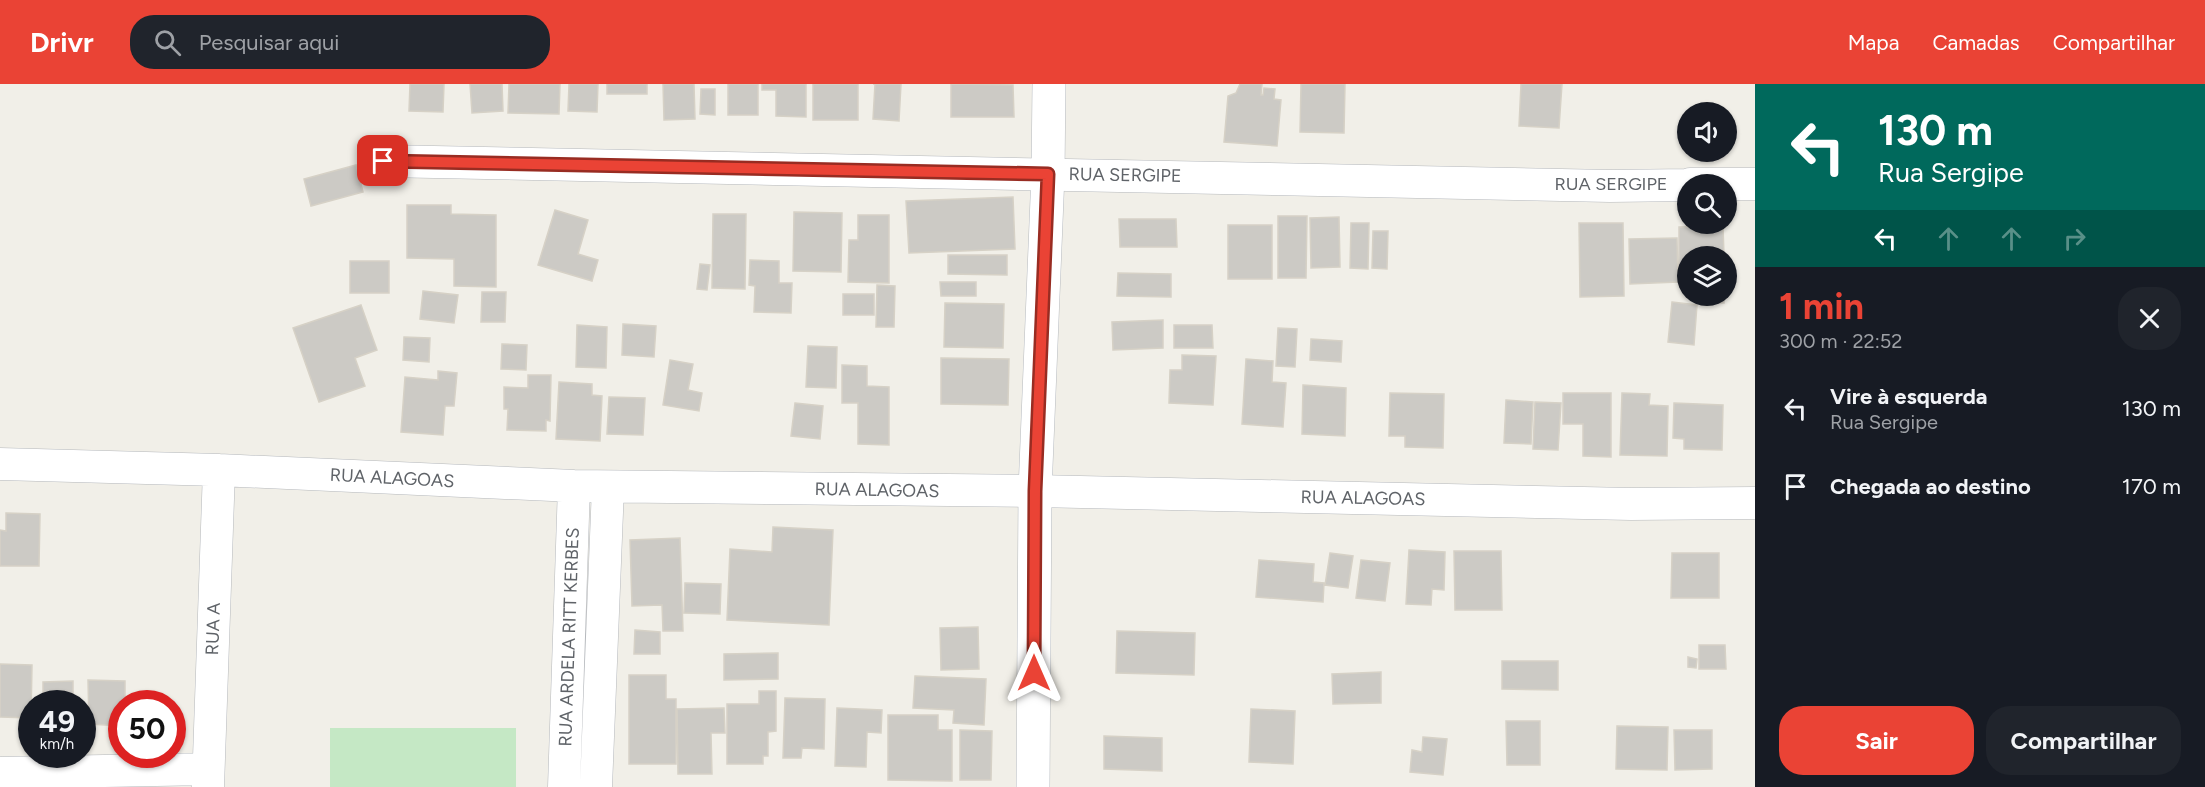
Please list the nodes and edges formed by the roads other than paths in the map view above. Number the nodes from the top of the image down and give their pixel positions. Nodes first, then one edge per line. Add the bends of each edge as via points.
1 (1049, 84) edge
2 (383, 161) dead end
3 (1048, 174) junction
4 (1677, 184) edge
5 (1737, 184) edge
6 (1755, 184) edge
7 (0, 464) edge
8 (219, 470) junction
9 (574, 486) junction
10 (608, 487) junction
11 (1035, 491) junction
12 (1755, 503) edge
13 (0, 773) edge
14 (208, 778) edge
15 (564, 787) edge
16 (596, 787) edge
17 (1033, 787) edge

1 - 3 main road
2 - 3 street, RUA SERGIPE
3 - 4 street, RUA SERGIPE
3 - 11 main road
5 - 6 street, RUA SERGIPE
7 - 8 street, RUA ALAGOAS
8 - 9 street, RUA ALAGOAS
8 - 14 street, RUA A
9 - 10 street, RUA ALAGOAS
9 - 15 street, RUA ARDELA RITT KERBES
10 - 11 street, RUA ALAGOAS
10 - 16 street, RUA ARDELA RITT KERBES
11 - 12 street, RUA ALAGOAS via 1631,504
11 - 17 main road
13 - 14 street

